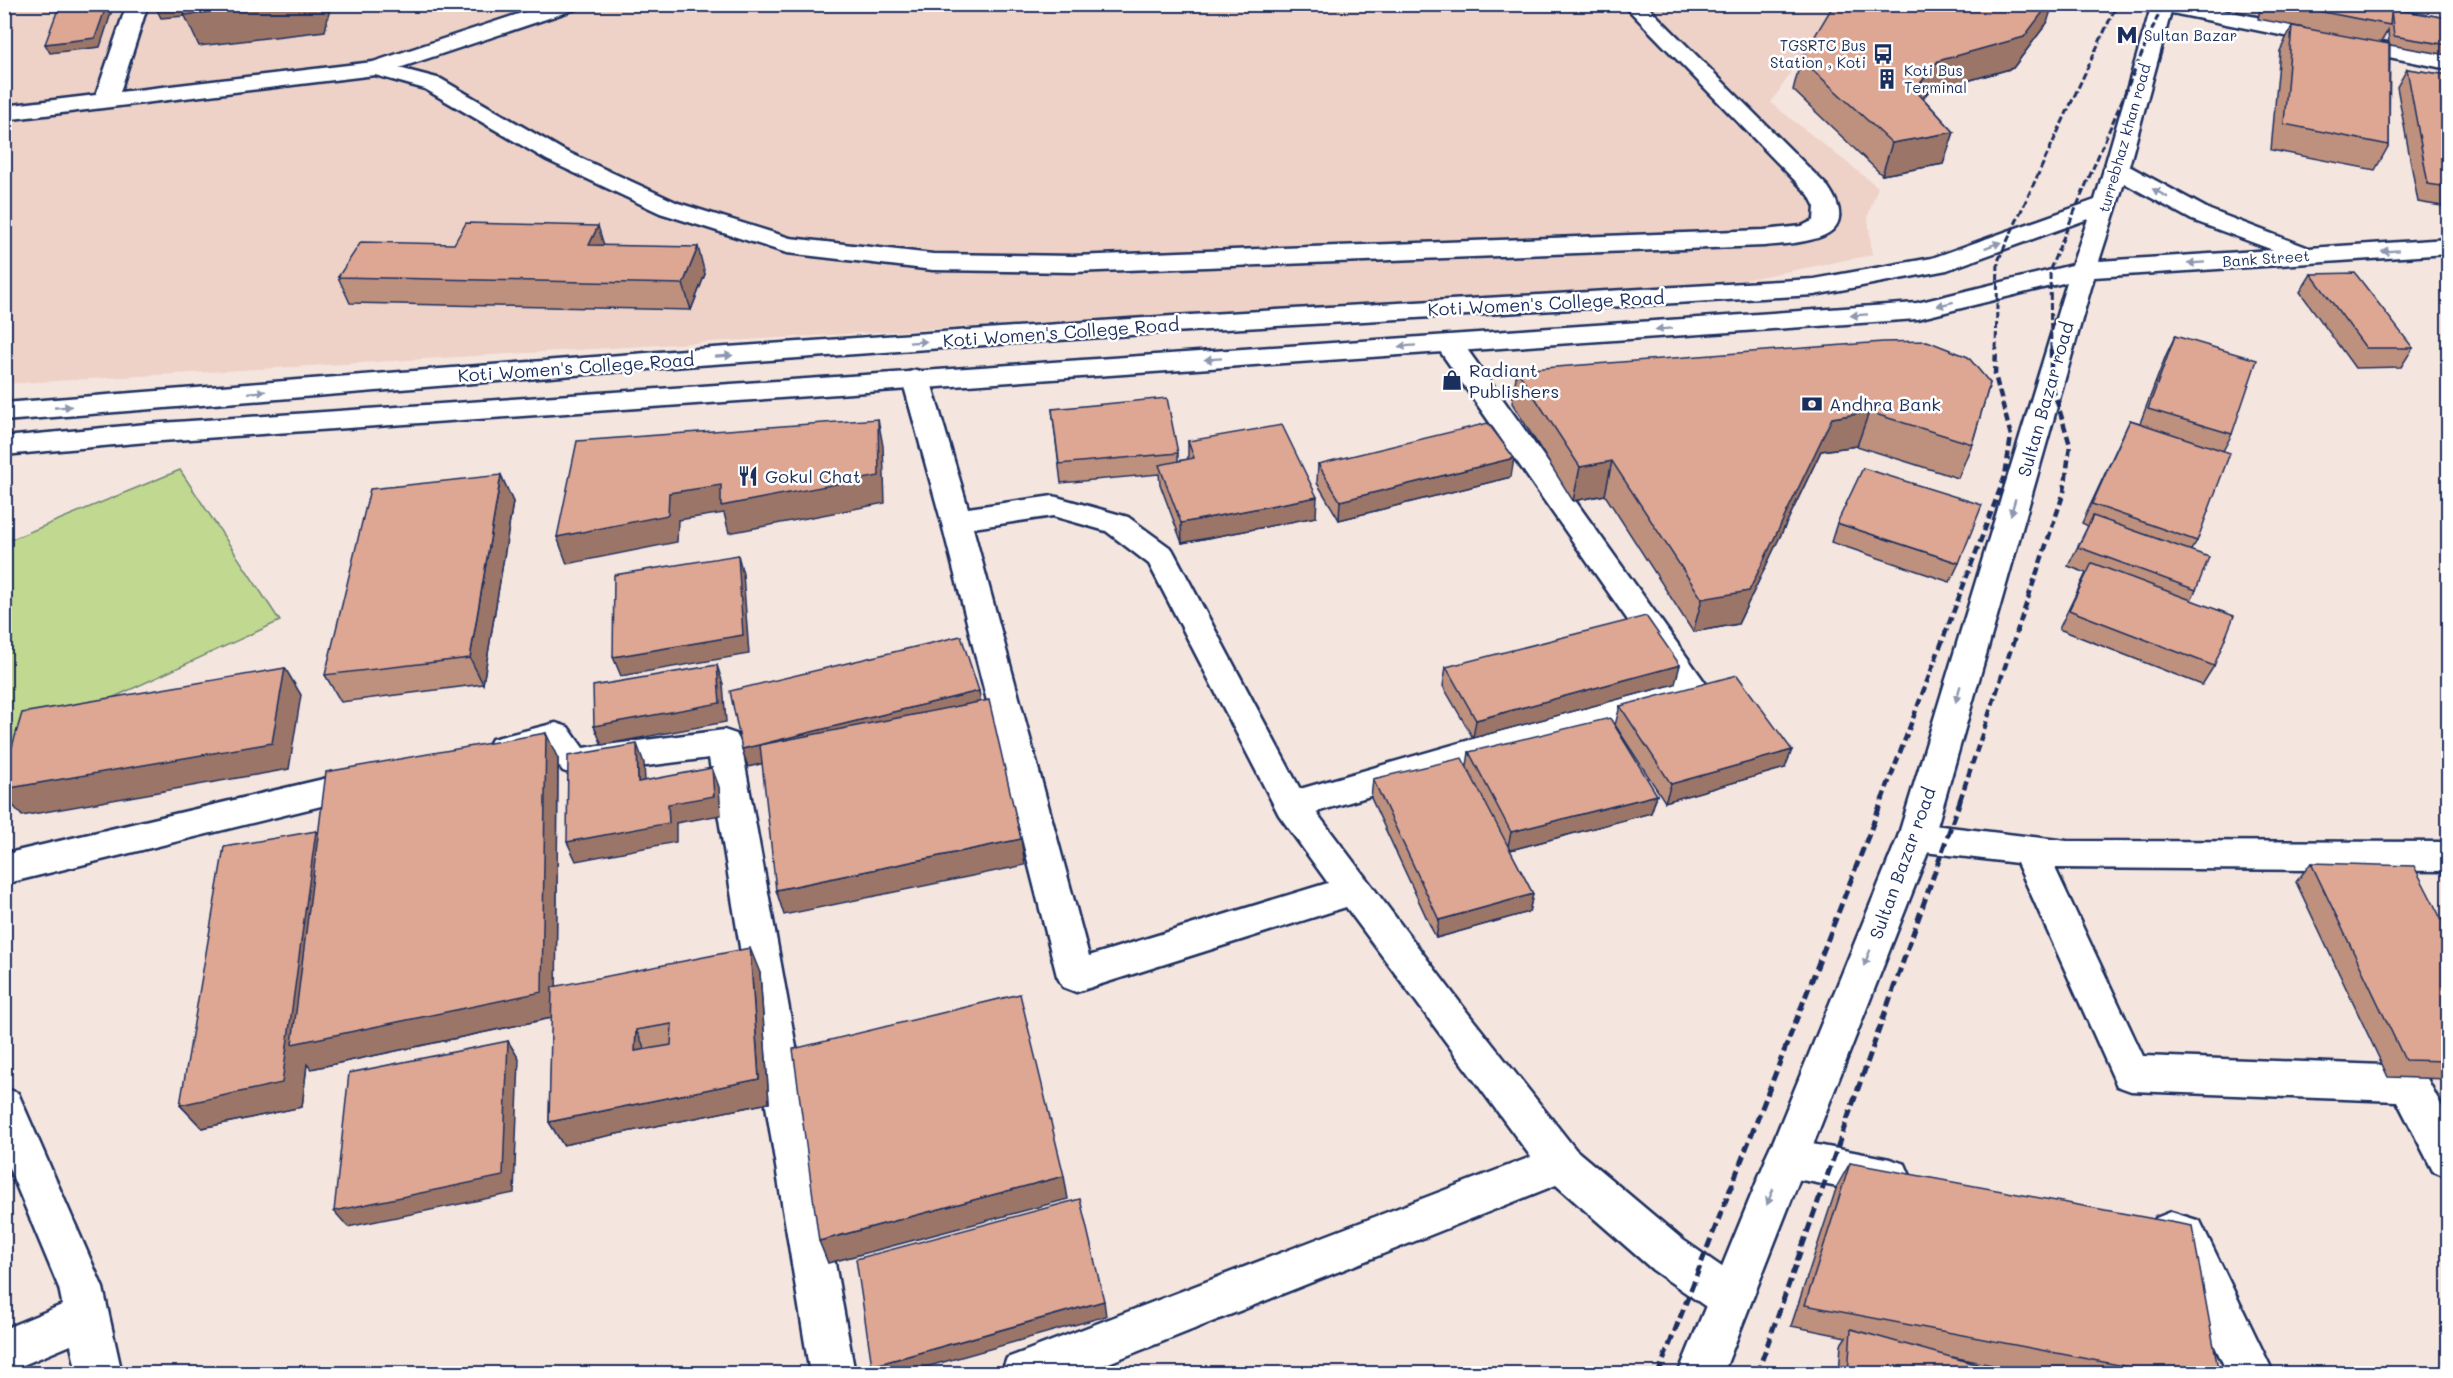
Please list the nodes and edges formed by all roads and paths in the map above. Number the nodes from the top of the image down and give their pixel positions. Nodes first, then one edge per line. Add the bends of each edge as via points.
1 (138, 4) edge
2 (572, 4) edge
3 (1633, 4) edge
4 (2162, 5) edge
5 (2448, 62) edge
6 (376, 68) junction
7 (106, 100) junction
8 (4, 112) edge
9 (2116, 169) junction
10 (2106, 204) junction
11 (2448, 247) edge
12 (2310, 256) junction
13 (2083, 270) junction
14 (1449, 344) junction
15 (916, 379) junction
16 (4, 412) edge
17 (4, 446) edge
18 (956, 520) junction
19 (475, 755) edge
20 (395, 775) edge
21 (1291, 805) junction
22 (1916, 837) junction
23 (2029, 850) junction
24 (2448, 856) edge
25 (4, 869) edge
26 (1353, 890) junction
27 (4, 1106) edge
28 (1786, 1158) junction
29 (2448, 1158) edge
30 (1561, 1164) junction
31 (1927, 1185) edge
32 (2138, 1226) edge
33 (1730, 1298) junction
34 (86, 1317) junction
35 (4, 1351) edge
36 (100, 1374) edge
37 (833, 1374) edge
38 (1023, 1374) edge
39 (1700, 1374) edge
40 (2252, 1374) edge

1 - 7 main road
2 - 6 main road
3 - 6 main road via 1819,192 1829,206 1828,221 1819,230 1764,238 1073,264 933,262 787,245 669,208 555,155 433,84
4 - 5 main road
4 - 9 main road, turrebhaz khan road
6 - 7 main road
7 - 8 main road
9 - 10 main road, turrebhaz khan road
12 -> 9 main road via 2201,215
10 - 13 main road, turrebhaz khan road
16 -> 10 main road, Koti Women's College Road via 1173,324 1814,287 1938,265
11 -> 12 main road, Bank Street
12 -> 13 main road, Bank Street
13 -> 14 main road, Koti Women's College Road via 1917,311
13 -> 22 main road, Sultan Bazar road
14 -> 15 main road, Koti Women's College Road
14 - 21 main road via 1693,688
15 - 17 main road, Koti Women's College Road
15 - 18 main road
18 - 21 main road via 1053,506 1117,524 1161,557
18 - 26 main road via 1076,976
19 - 37 main road via 556,736 575,762 724,742
20 - 25 main road
21 - 26 main road
22 - 23 main road
22 -> 28 main road, Sultan Bazar road
23 - 24 main road via 2067,855
23 - 29 main road via 2131,1073 2409,1084
26 - 30 main road
27 - 34 main road via 81,1288
28 - 31 main road
28 -> 33 main road, Sultan Bazar road
30 - 33 main road via 1668,1255
30 - 38 main road
32 - 40 main road via 2185,1235
33 - 39 main road, Sultan Bazar road
34 - 35 main road
34 - 36 main road

